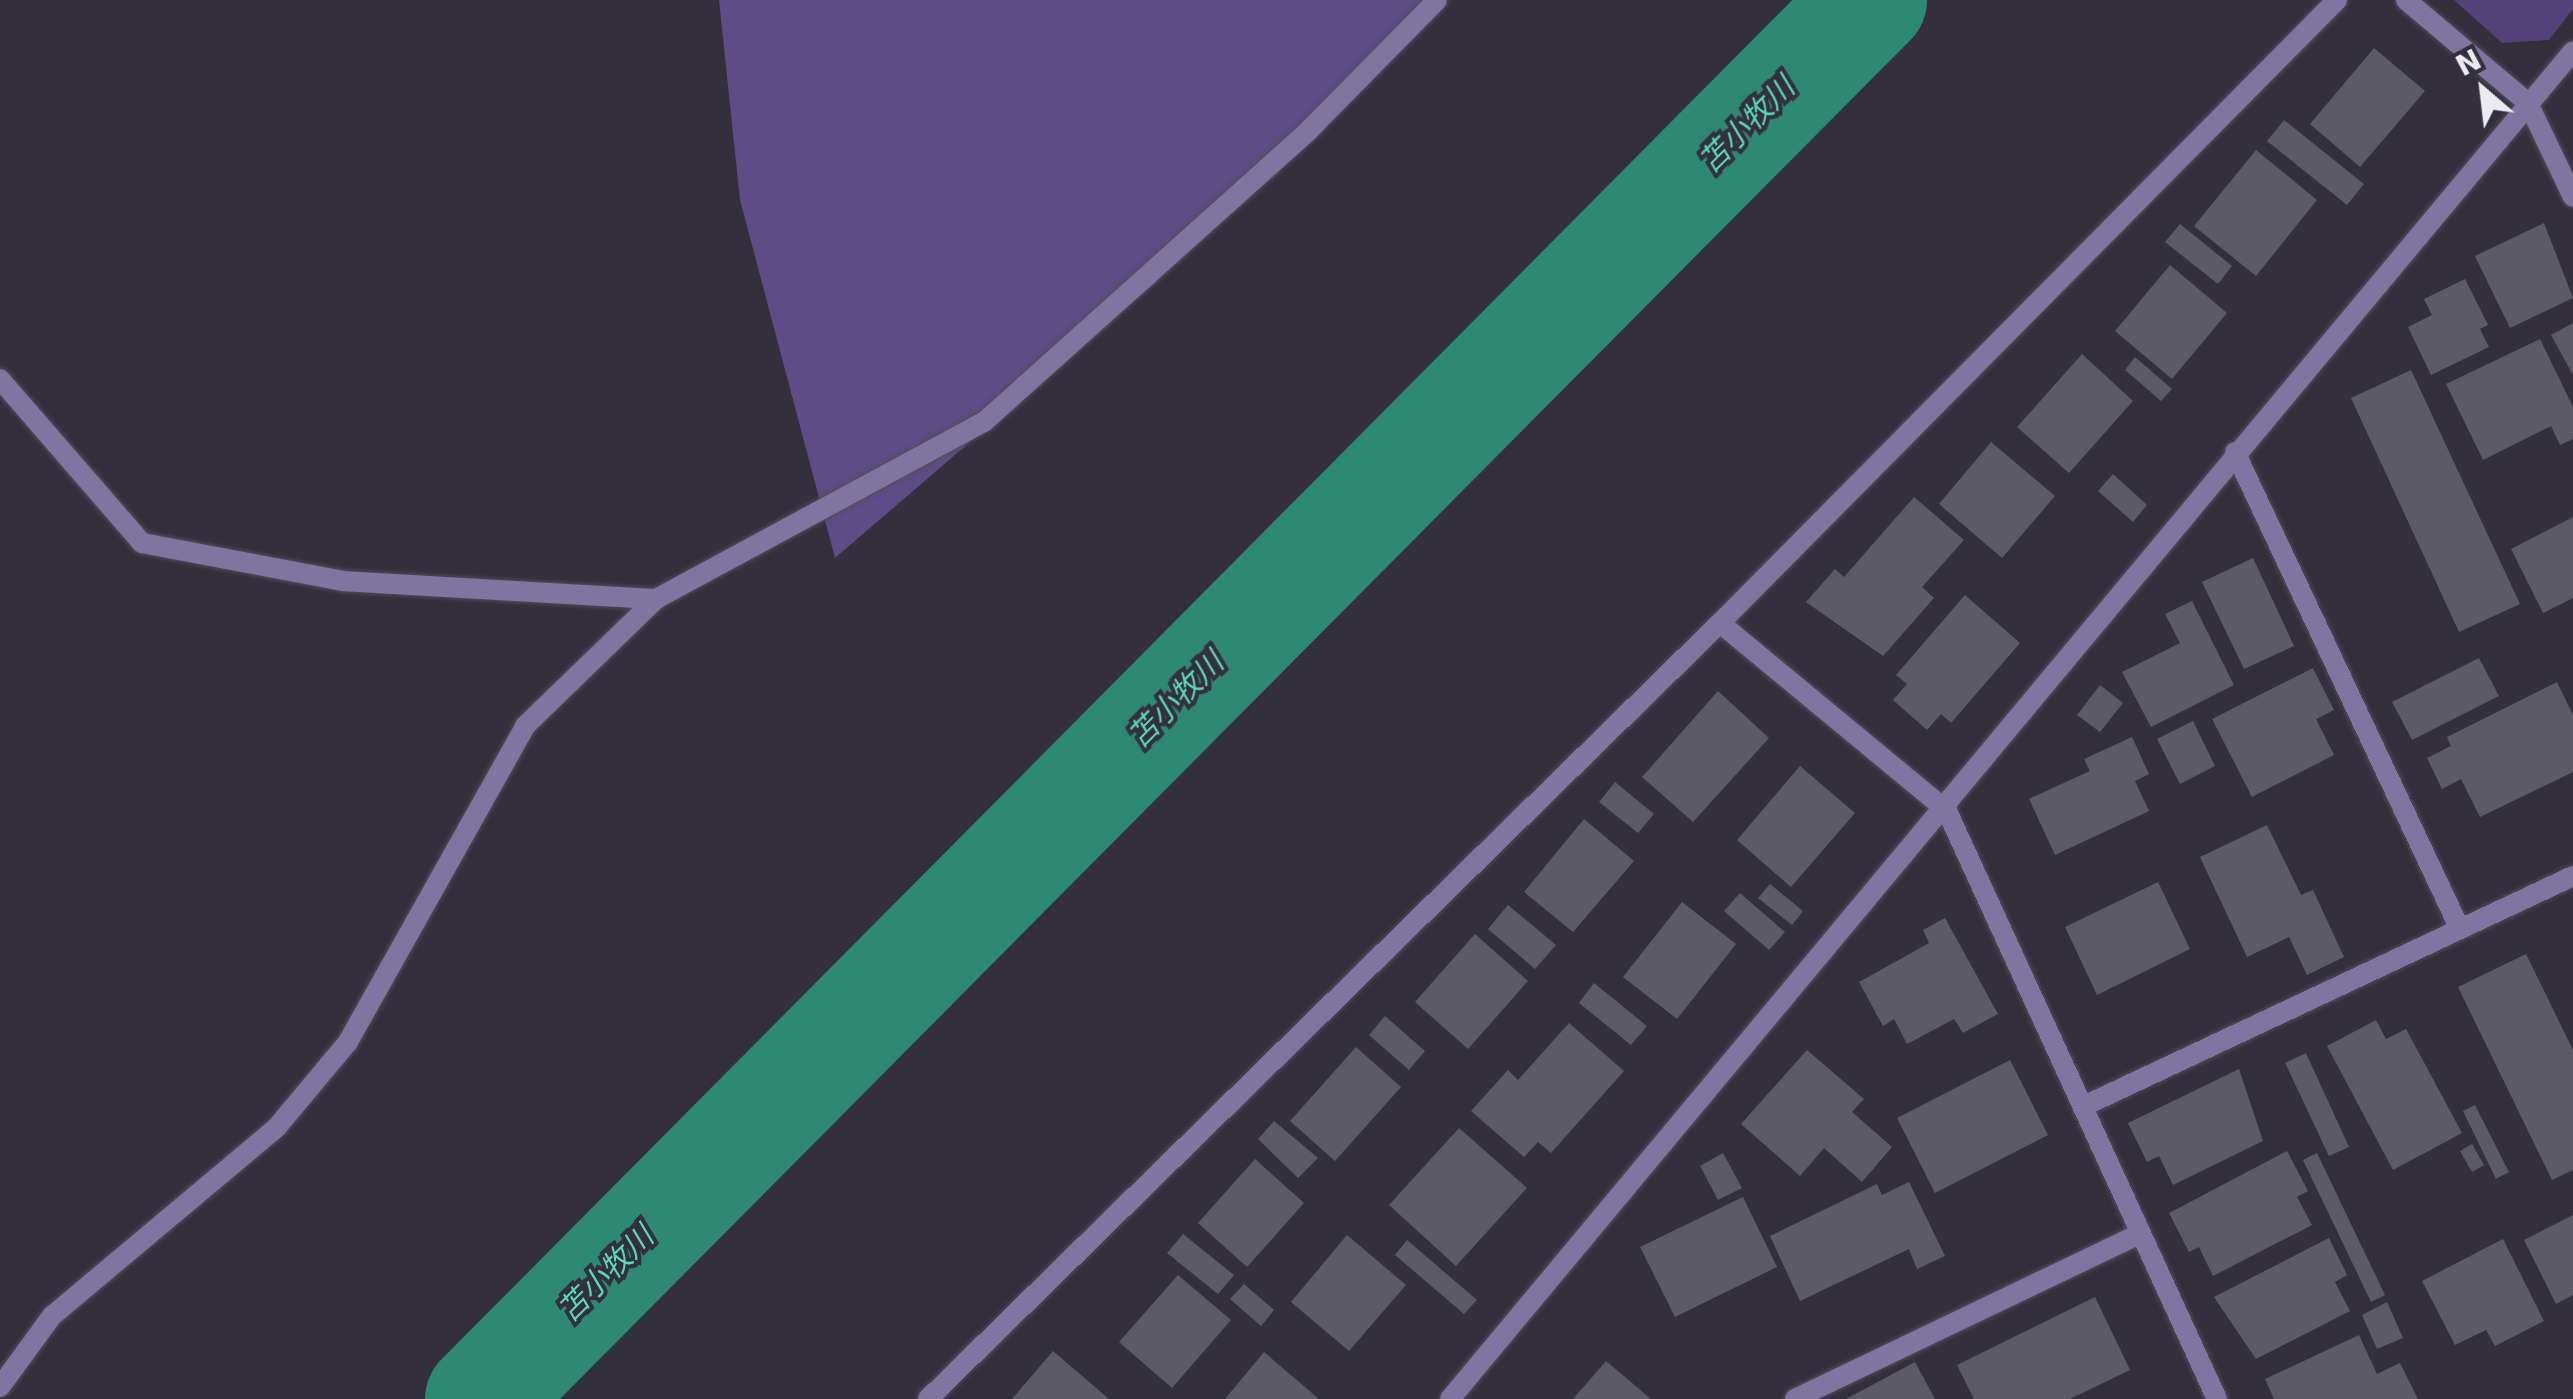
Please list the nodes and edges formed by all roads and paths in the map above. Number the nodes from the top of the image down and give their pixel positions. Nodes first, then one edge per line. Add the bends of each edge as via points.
1 (1437, 0) edge
2 (2337, 0) edge
3 (2406, 0) edge
4 (2573, 51) edge
5 (2528, 103) junction
6 (2573, 198) edge
7 (0, 379) edge
8 (2235, 452) junction
9 (656, 599) junction
10 (1720, 623) junction
11 (1947, 812) junction
12 (2573, 876) edge
13 (2460, 929) junction
14 (2084, 1106) junction
15 (2140, 1234) junction
16 (0, 1387) edge
17 (928, 1399) edge
18 (1450, 1399) edge
19 (1794, 1399) edge
20 (2216, 1399) edge

1 - 9 street via 1309,130 984,422
2 - 10 street
3 - 5 street
4 - 5 street
5 - 6 street
5 - 8 street
7 - 9 street via 142,544 343,582
8 - 11 street
8 - 13 street
9 - 16 street via 525,726 348,1042 277,1127 52,1316
10 - 11 street
10 - 17 street
11 - 14 street
11 - 18 street
12 - 13 street
13 - 14 street
14 - 15 street
15 - 19 street
15 - 20 street

